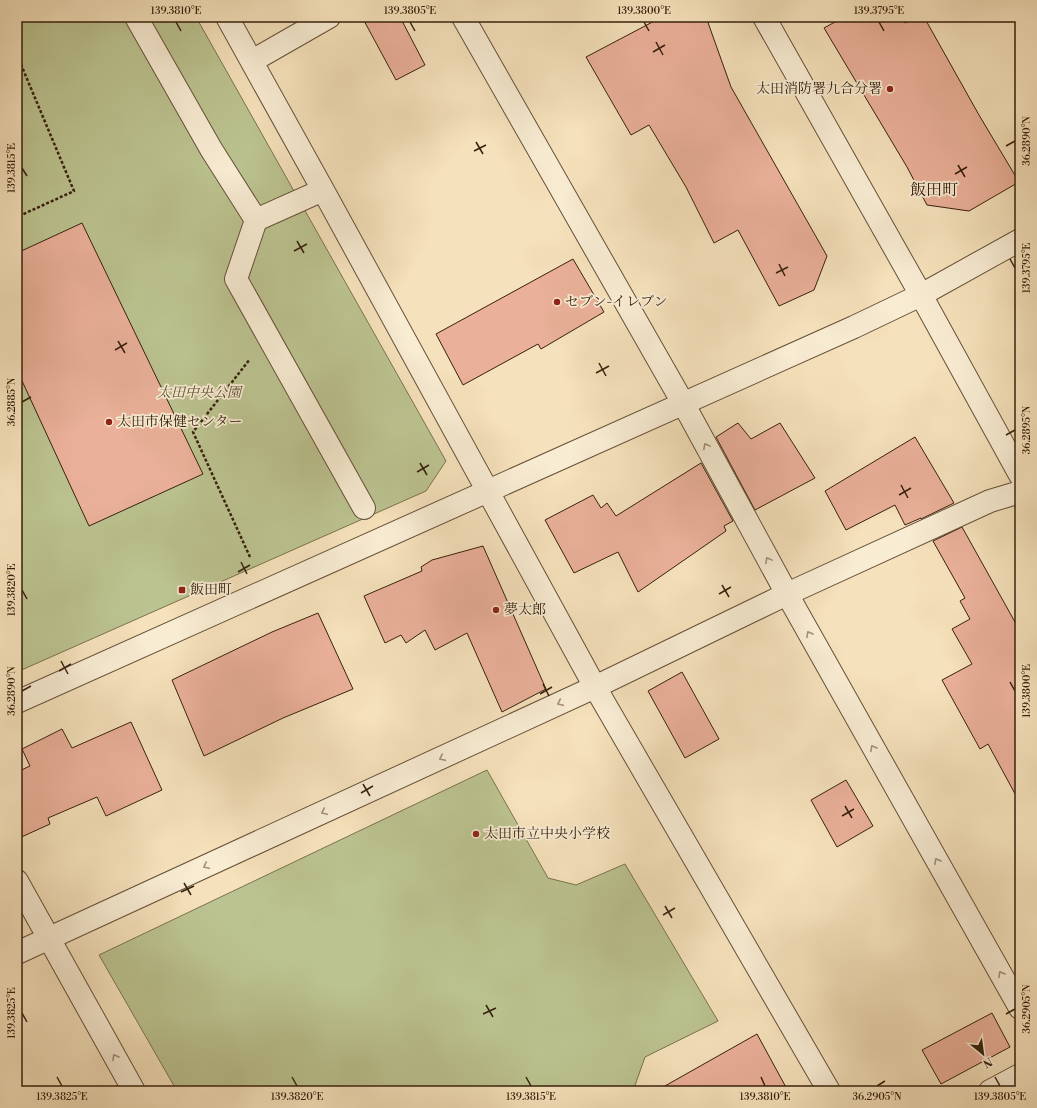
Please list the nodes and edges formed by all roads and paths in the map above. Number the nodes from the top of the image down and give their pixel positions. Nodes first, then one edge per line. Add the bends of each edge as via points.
1 (136, 17) edge
2 (227, 17) edge
3 (329, 17) edge
4 (463, 17) edge
5 (764, 17) edge
6 (17, 56) edge
7 (252, 61) junction
8 (323, 190) junction
9 (17, 217) edge
10 (256, 220) junction
11 (1020, 240) edge
12 (921, 295) junction
13 (268, 336) junction
14 (683, 403) junction
15 (1020, 475) edge
16 (488, 491) junction
17 (1020, 492) edge
18 (364, 508) dead end
19 (250, 557) dead end
20 (787, 594) junction
21 (596, 687) junction
22 (17, 702) edge
23 (17, 881) edge
24 (49, 938) junction
25 (17, 953) edge
26 (1020, 1008) edge
27 (1020, 1075) edge
28 (134, 1091) edge
29 (828, 1091) edge
30 (990, 1091) edge

1 - 10 street via 211,149
2 - 7 street
3 - 7 street
4 - 14 street
5 - 12 street
6 - 9 path via 74,191
7 - 8 street
8 - 10 street
8 - 16 street
10 - 13 street via 236,280
11 - 12 street
12 - 14 street
12 - 15 street
13 - 18 street
13 - 19 path via 193,432
14 - 16 street
20 -> 14 street
16 - 21 street
16 - 22 street
17 - 20 street via 990,501
20 - 21 street
26 -> 20 street
21 -> 24 street
21 - 29 street
23 - 24 street
24 - 25 street
28 -> 24 street
27 - 30 street

